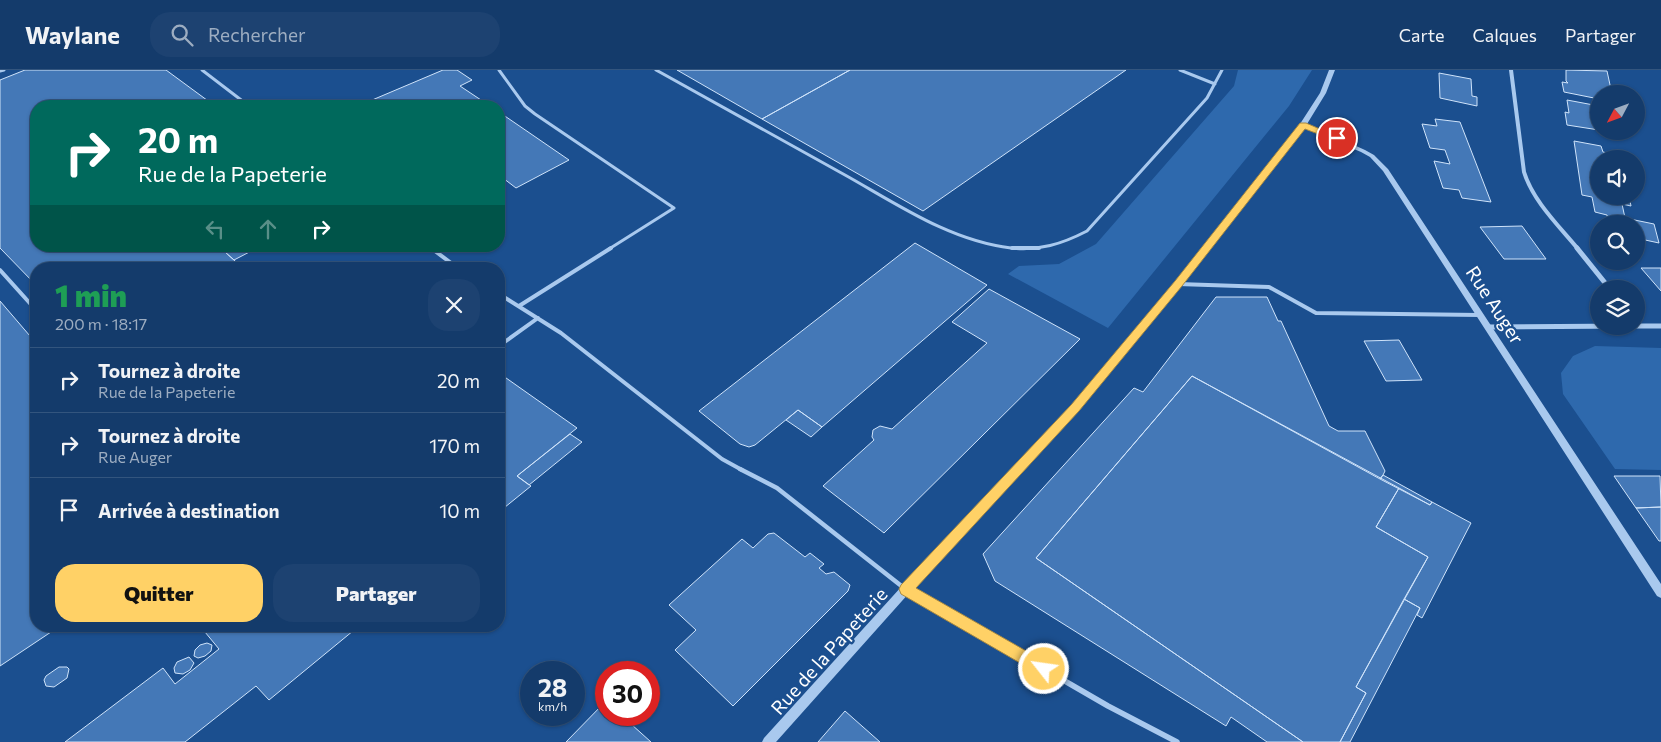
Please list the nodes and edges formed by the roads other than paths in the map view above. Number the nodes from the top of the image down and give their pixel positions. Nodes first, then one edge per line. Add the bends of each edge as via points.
1 (4, 70) edge
2 (202, 70) edge
3 (499, 70) edge
4 (656, 70) edge
5 (1180, 70) edge
6 (1222, 70) edge
7 (1332, 70) edge
8 (1511, 70) edge
9 (0, 71) edge
10 (1215, 84) junction
11 (241, 100) edge
12 (1303, 125) junction
13 (437, 252) edge
14 (450, 262) edge
15 (0, 270) edge
16 (1603, 280) edge
17 (1178, 284) junction
18 (505, 298) edge
19 (30, 303) edge
20 (519, 306) junction
21 (1481, 315) junction
22 (538, 318) junction
23 (1645, 325) edge
24 (1488, 326) junction
25 (1590, 326) edge
26 (1661, 326) edge
27 (505, 342) edge
28 (906, 589) junction
29 (1661, 592) edge
30 (768, 742) edge
31 (1177, 742) edge

1 - 9 lane
2 - 11 lane
3 - 20 lane via 524,106 674,208
4 - 10 lane via 932,224 1003,248 1028,249 1053,246 1086,231 1192,115
5 - 10 lane
6 - 10 lane
7 - 12 street via 1323,94
8 - 16 street via 1527,182
12 - 17 street, Rue de la Papeterie
12 - 21 street, Rue Auger via 1357,147 1380,163
13 - 14 lane
15 - 19 lane
17 - 21 lane via 1269,287 1316,313
17 - 28 street, Rue de la Papeterie via 1075,408
18 - 20 lane
20 - 22 lane
21 - 24 street, Rue Auger
22 - 27 lane
22 - 28 lane via 722,459 777,488
23 - 26 street
24 - 25 street
24 - 29 street, Rue Auger
28 - 30 street, Rue de la Papeterie
28 - 31 street via 1108,706

